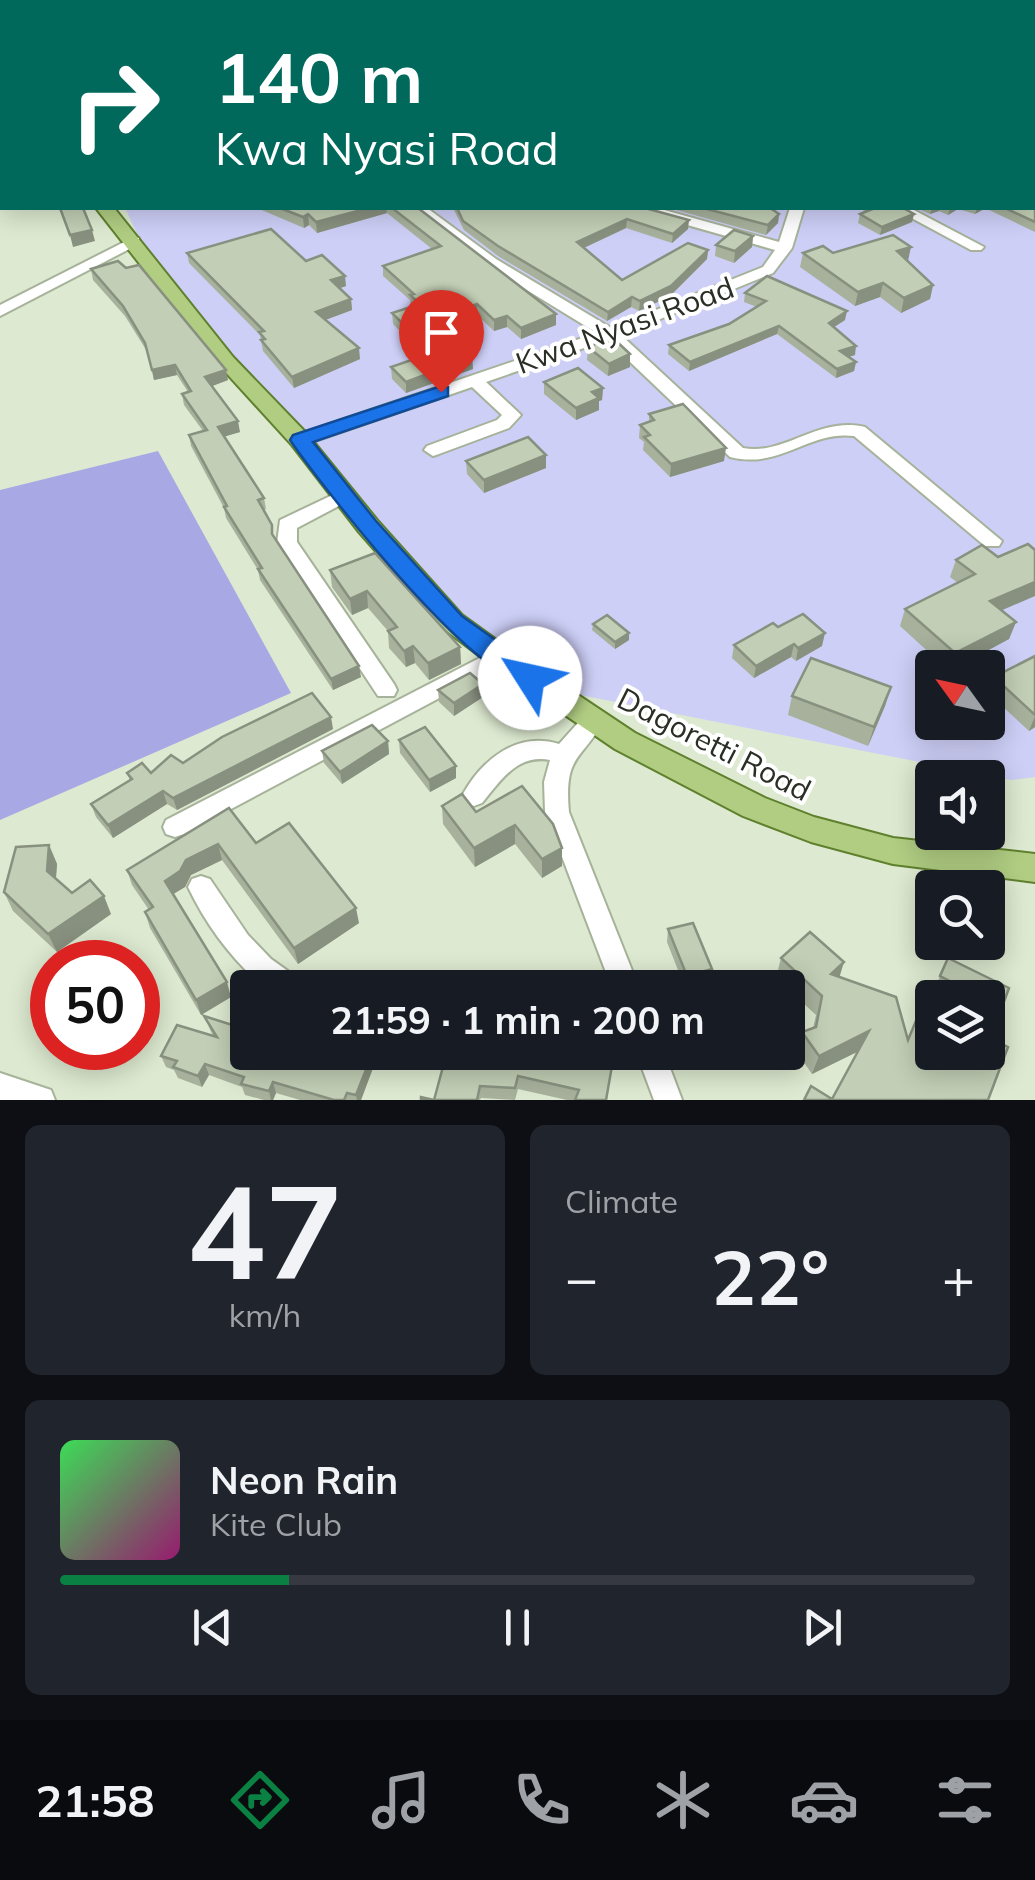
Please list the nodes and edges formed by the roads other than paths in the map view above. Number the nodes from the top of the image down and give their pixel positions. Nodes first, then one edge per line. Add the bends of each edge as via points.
1 (107, 210) edge
2 (421, 210) edge
3 (649, 210) edge
4 (904, 210) edge
5 (789, 214) edge
6 (134, 241) junction
7 (976, 246) dead end
8 (784, 248) junction
9 (0, 312) edge
10 (610, 334) junction
11 (474, 380) junction
12 (300, 440) junction
13 (433, 450) dead end
14 (343, 496) junction
15 (992, 541) dead end
16 (499, 656) junction
17 (386, 690) dead end
18 (593, 720) junction
19 (561, 754) junction
20 (474, 796) dead end
21 (175, 827) dead end
22 (1035, 868) edge
23 (201, 887) dead end
24 (261, 970) edge
25 (619, 970) edge
26 (657, 1070) edge
27 (0, 1087) edge
28 (40, 1100) edge
29 (668, 1100) edge

1 - 6 main road, Dagoretti Road
2 - 10 street
3 - 8 street
4 - 7 street
5 - 8 street
6 - 9 street
6 - 12 main road, Dagoretti Road via 226,361
8 - 10 street, Kwa Nyasi Road via 768,270
10 - 11 street, Kwa Nyasi Road
10 - 15 street via 737,453 761,455 835,430 859,431
11 - 12 street, Kwa Nyasi Road
11 - 13 street via 512,415
12 - 14 main road, Dagoretti Road
14 - 16 main road, Dagoretti Road via 453,622
14 - 17 street via 287,525 287,543
16 - 18 main road, Dagoretti Road
16 - 21 street
18 - 19 street
18 - 22 main road, Dagoretti Road via 754,807 811,829 893,851
19 - 20 street via 525,749
19 - 25 street via 553,782 556,812
23 - 24 street
26 - 29 street
27 - 28 street

